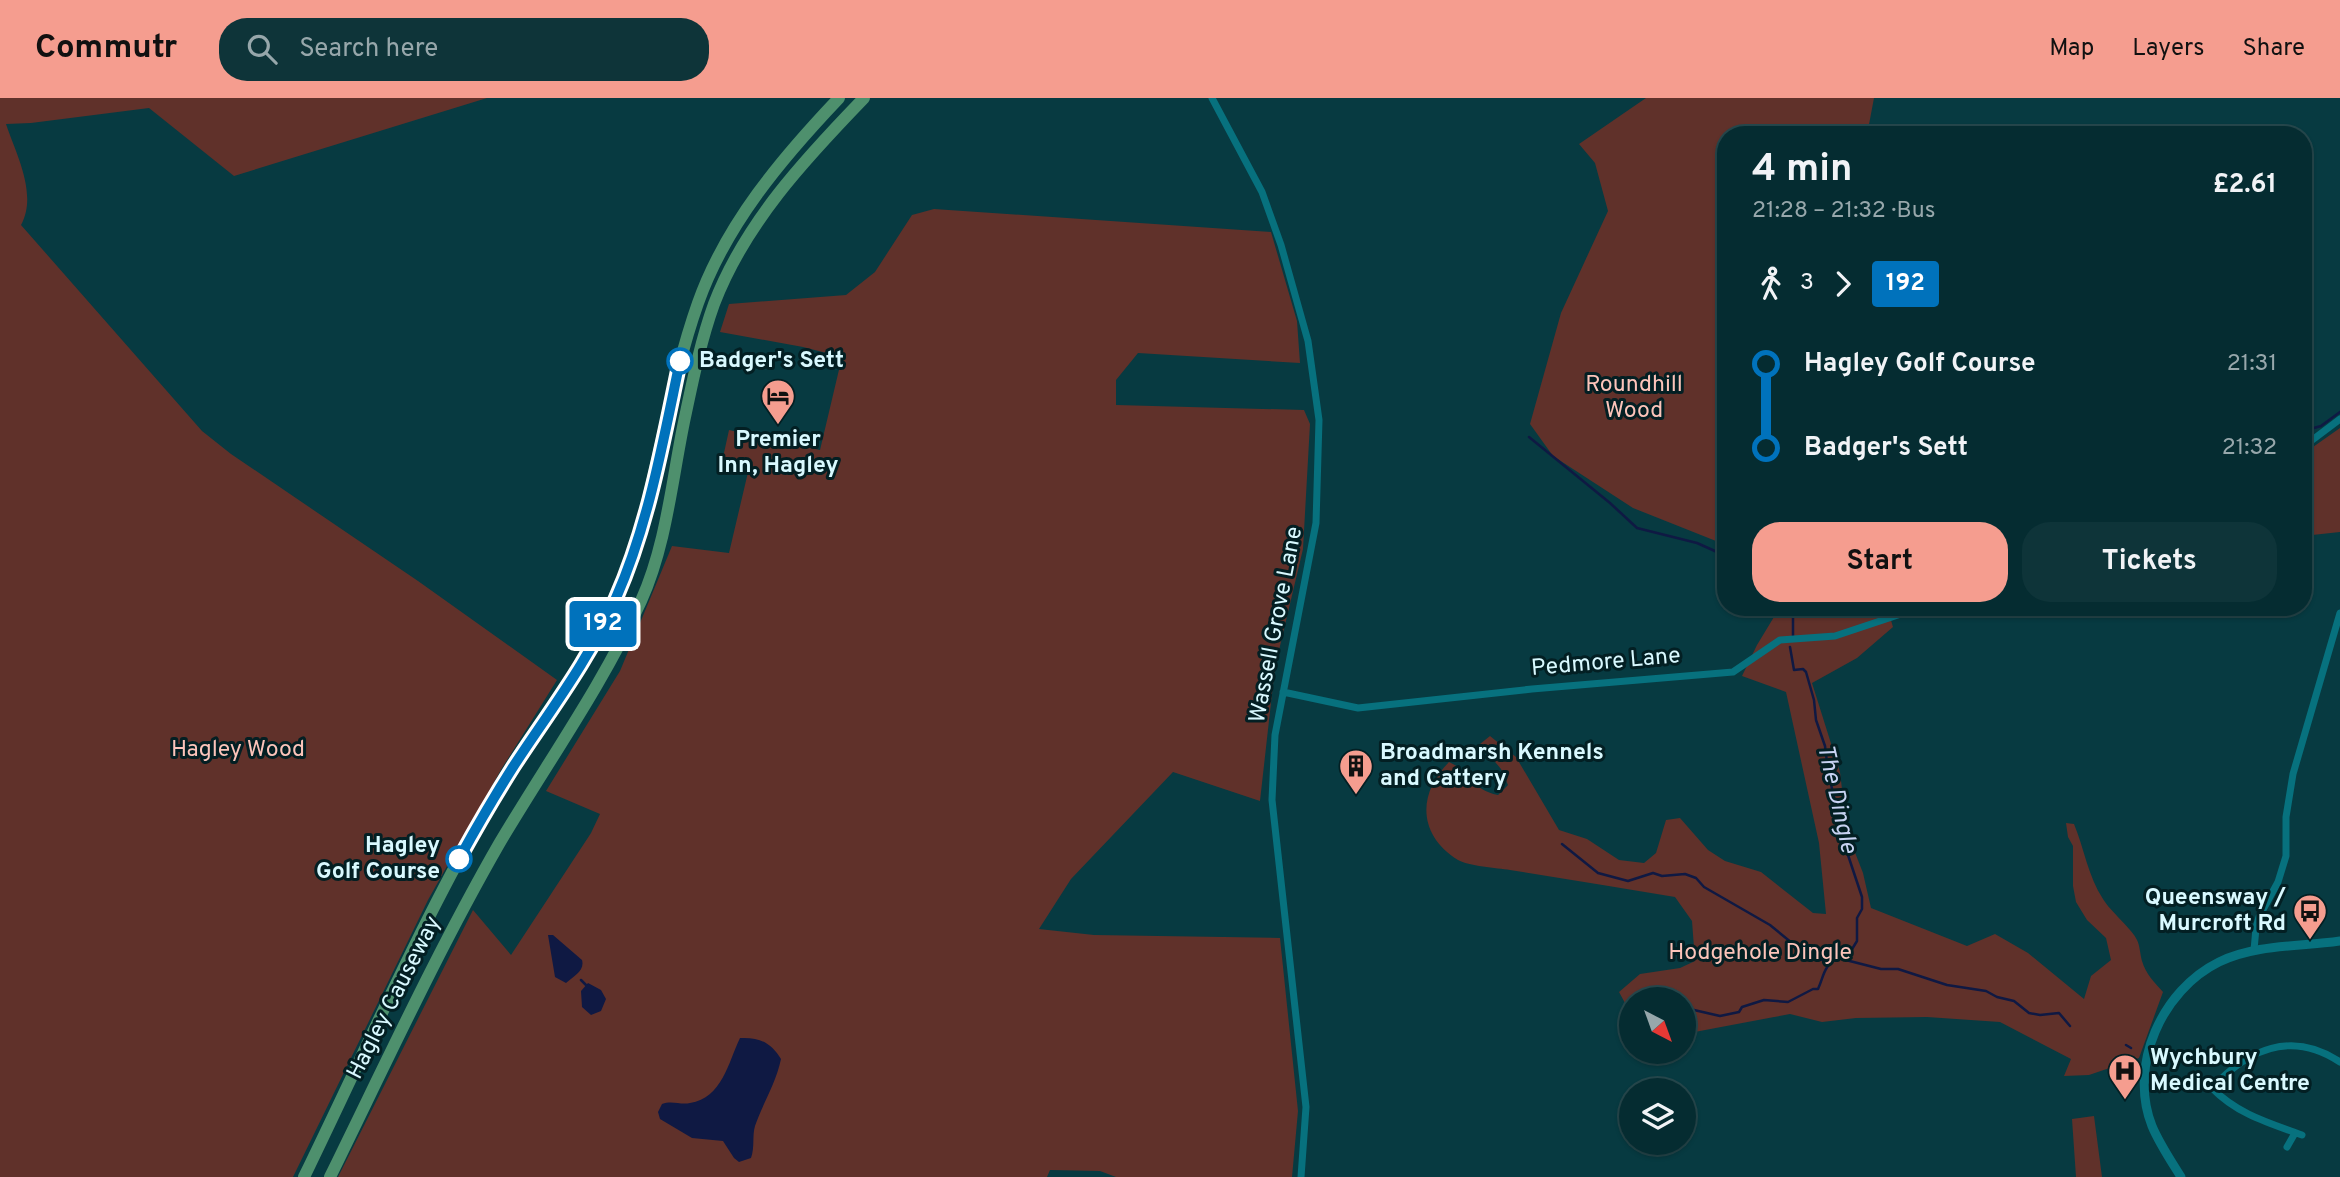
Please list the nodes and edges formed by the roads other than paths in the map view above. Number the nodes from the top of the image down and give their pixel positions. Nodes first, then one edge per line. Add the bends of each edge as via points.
1 (839, 98) edge
2 (864, 98) edge
3 (1212, 98) edge
4 (2340, 419) edge
5 (2312, 440) edge
6 (2340, 613) edge
7 (1895, 616) edge
8 (1283, 692) junction
9 (2340, 941) edge
10 (2254, 950) junction
11 (2340, 1061) edge
12 (2146, 1080) junction
13 (2211, 1088) junction
14 (2287, 1147) dead end
15 (304, 1177) edge
16 (330, 1177) edge
17 (1301, 1177) edge
18 (2181, 1177) edge

1 - 15 highway, Hagley Causeway via 748,205 711,271 682,354 654,482 616,599 469,841
2 - 16 highway, Hagley Causeway via 798,169 727,275 698,358 660,548 642,599 604,673 459,917
3 - 8 street, Wassell Grove Lane via 1262,192 1281,245 1308,341 1319,420 1316,523
4 - 5 street
6 - 10 street via 2293,774 2286,856 2259,917
7 - 8 street, Pedmore Lane via 1835,636 1780,640 1733,671 1358,708
8 - 17 street, Wassell Grove Lane via 1275,735 1272,800 1306,1107
9 - 10 street
10 - 12 street via 2202,973 2169,1005 2150,1045
11 - 13 street via 2308,1047 2279,1046 2239,1064
12 - 13 street
12 - 18 street via 2152,1125
13 - 14 street via 2248,1115 2299,1134

